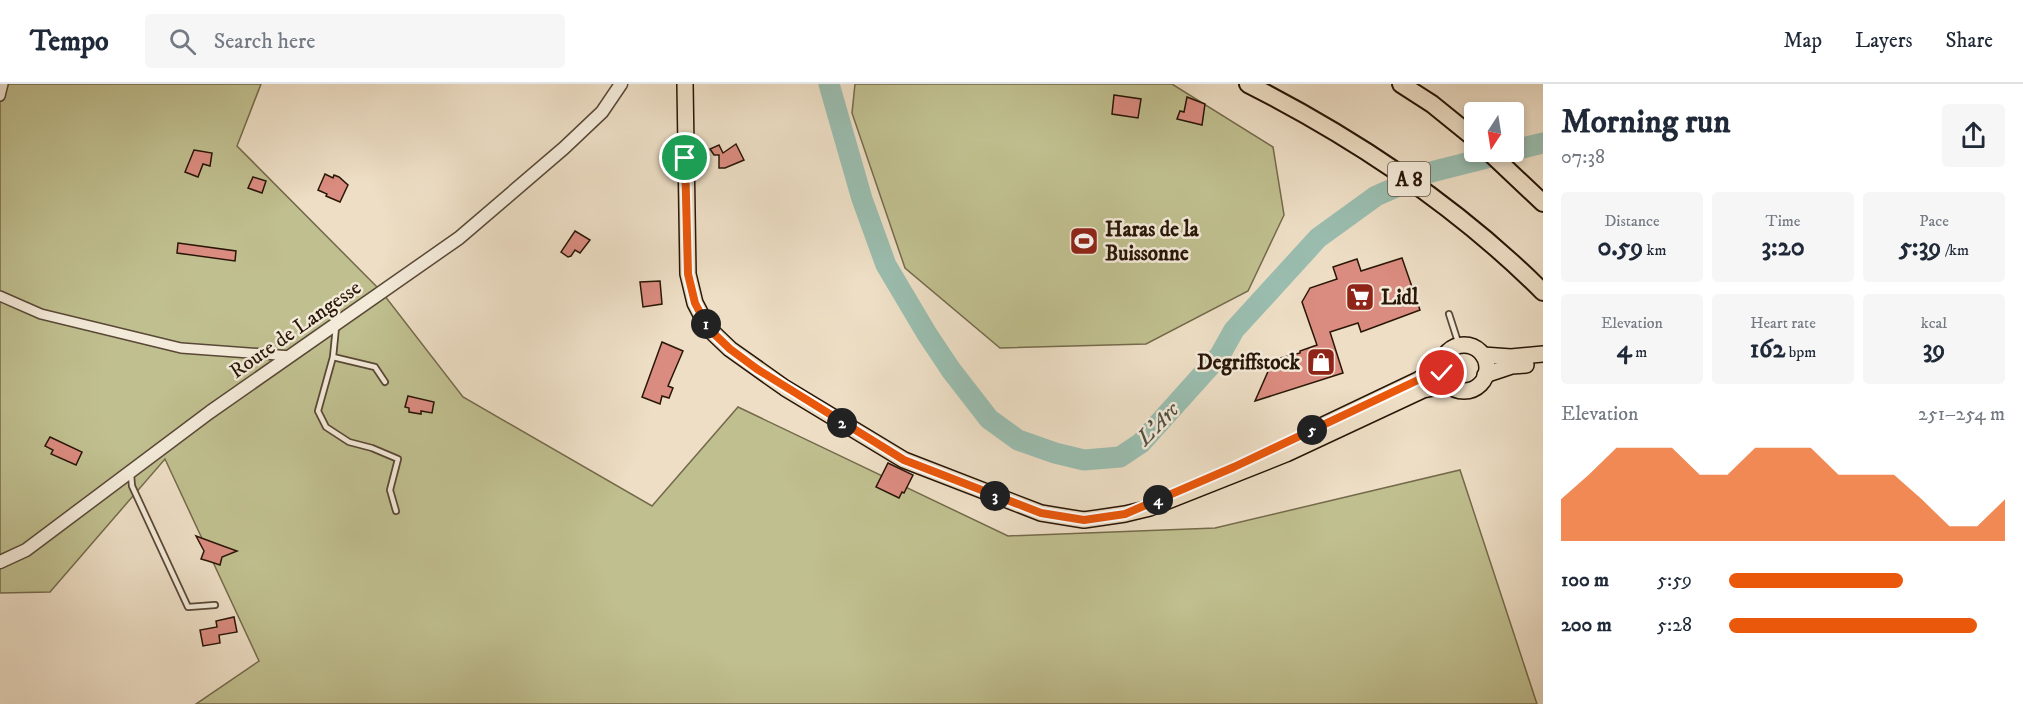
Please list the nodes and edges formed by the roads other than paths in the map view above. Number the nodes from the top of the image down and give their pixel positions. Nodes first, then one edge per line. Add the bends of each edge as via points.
1 (3, 84) edge
2 (621, 84) edge
3 (685, 84) edge
4 (1248, 84) edge
5 (1401, 84) edge
6 (0, 96) edge
7 (1464, 130) edge
8 (1500, 162) edge
9 (1543, 203) edge
10 (1543, 292) edge
11 (0, 296) edge
12 (1449, 314) dead end
13 (336, 324) junction
14 (1459, 345) junction
15 (1543, 354) edge
16 (1483, 355) junction
17 (291, 356) junction
18 (333, 357) junction
19 (1543, 363) edge
20 (1441, 366) junction
21 (1485, 375) junction
22 (385, 382) dead end
23 (1449, 385) junction
24 (130, 472) junction
25 (396, 511) dead end
26 (1125, 514) junction
27 (0, 562) edge
28 (215, 605) dead end

1 - 6 street
2 - 13 street, Route de Langesse via 602,112 459,238
3 - 26 main road via 688,274 695,303 708,328 757,369 904,460 1041,513 1084,520
4 - 10 highway, A 8 via 1397,170 1437,199
5 - 7 highway
8 - 9 highway
11 - 17 street via 41,314 181,348
12 - 14 lane
13 - 17 street, Route de Langesse
13 - 18 lane
14 - 16 main road via 1472,346
14 - 20 main road via 1447,353
15 - 16 main road
16 - 21 main road
17 - 24 street, Route de Langesse
18 - 22 lane via 375,366
18 - 25 lane via 318,411 326,427 349,442 399,459 390,490
19 - 21 main road via 1512,366
20 - 23 main road
20 - 26 main road via 1234,467
21 - 23 main road via 1470,390
23 - 26 main road via 1423,390 1286,454 1150,508
24 - 27 street, Route de Langesse via 26,550
24 - 28 lane via 132,486 188,607

